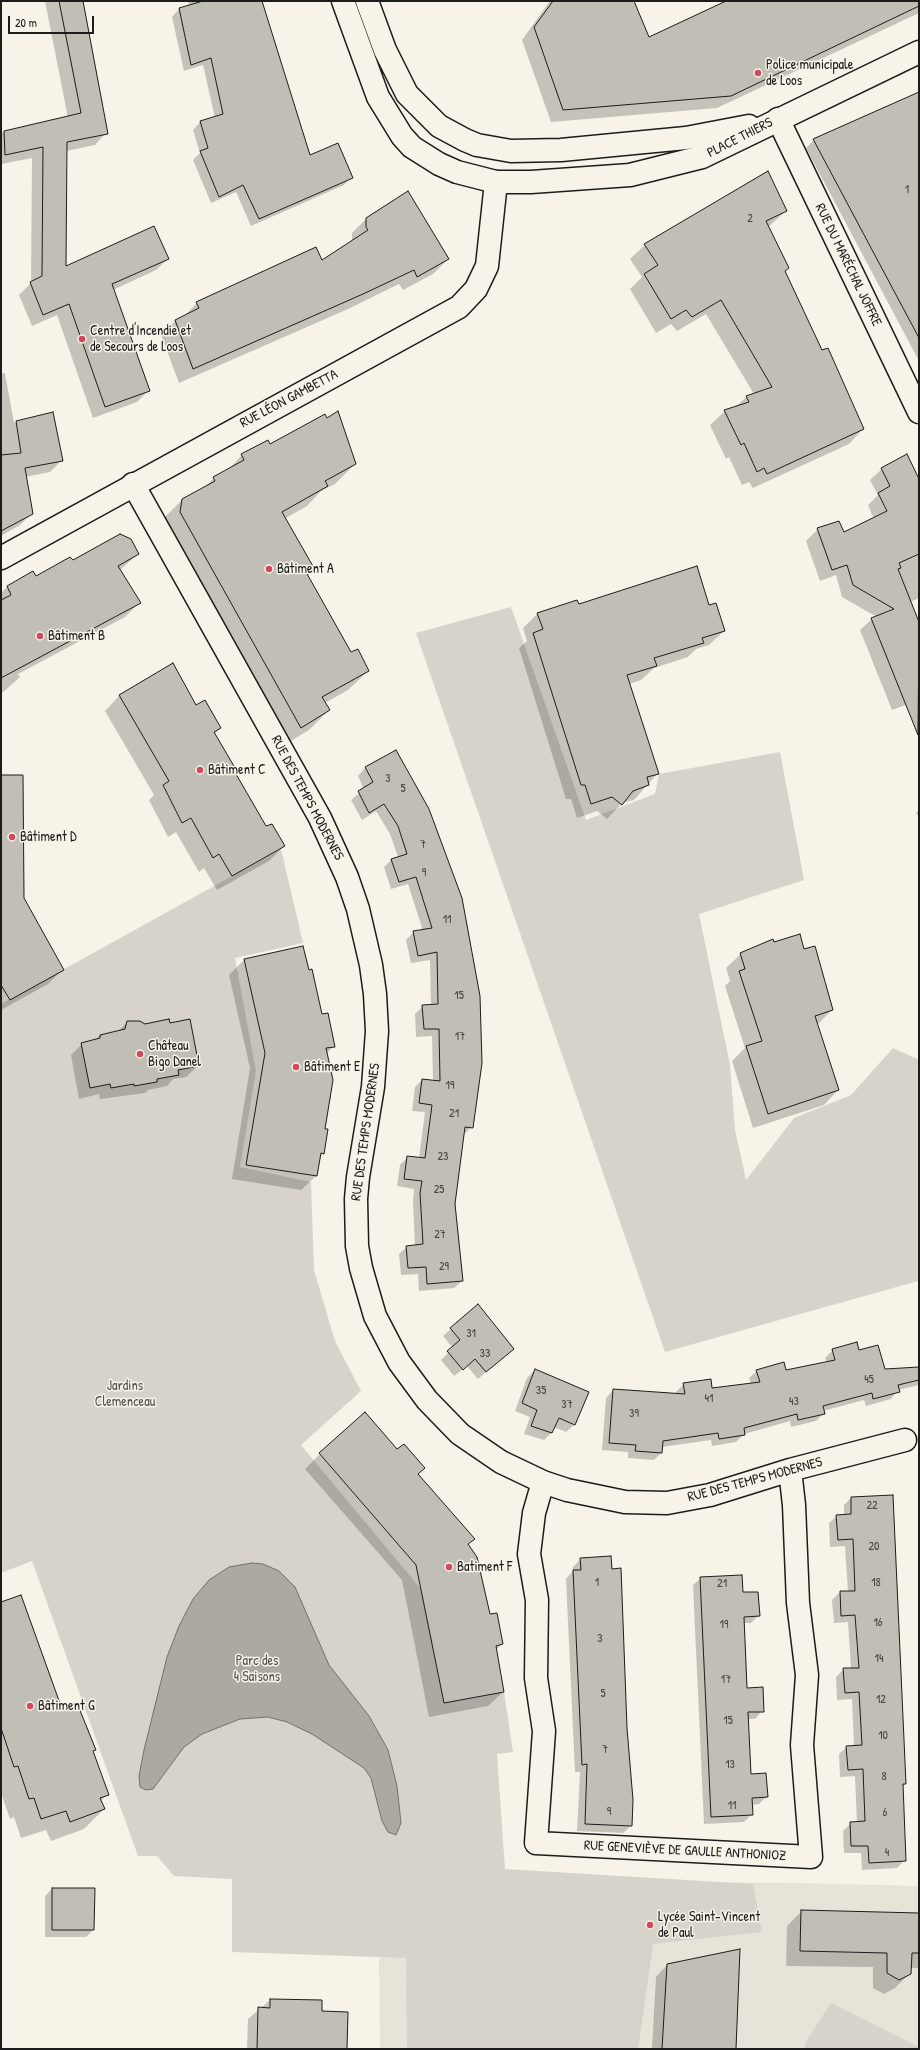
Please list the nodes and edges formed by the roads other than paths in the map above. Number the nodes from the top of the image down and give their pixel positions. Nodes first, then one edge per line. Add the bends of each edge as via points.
1 (343, 1) edge
2 (367, 1) edge
3 (919, 52) edge
4 (778, 119) junction
5 (496, 182) junction
6 (919, 412) edge
7 (133, 484) junction
8 (1, 558) edge
9 (905, 1440) dead end
10 (790, 1470) junction
11 (543, 1482) junction

1 - 5 street, PLACE THIERS via 378,97 402,136 412,147 438,164 457,172
2 - 4 street, PLACE THIERS via 385,50 407,94 427,116 451,133 477,144 511,150 561,150 686,138
3 - 4 street
4 - 5 street, PLACE THIERS via 719,150 657,169 630,175 594,178
4 - 6 street, RUE DU MARÉCHAL JOFFRE
5 - 7 street, RUE LÉON GAMBETTA via 487,266 476,289 459,307
7 - 8 street, RUE LÉON GAMBETTA
7 - 11 street, RUE DES TEMPS MODERNES via 320,818 347,877 358,909 371,965 377,1031 373,1087 358,1177 356,1222 361,1268 375,1316 399,1362 413,1382 460,1434 501,1462
9 - 10 street, RUE DES TEMPS MODERNES
10 - 11 street, RUE DES TEMPS MODERNES via 710,1495 667,1503 606,1499
10 - 11 street, RUE GENEVIÈVE DE GAULLE ANTHONIOZ via 798,1603 807,1675 802,1745 811,1856 536,1843 544,1742 536,1678 537,1600 529,1554 534,1513

